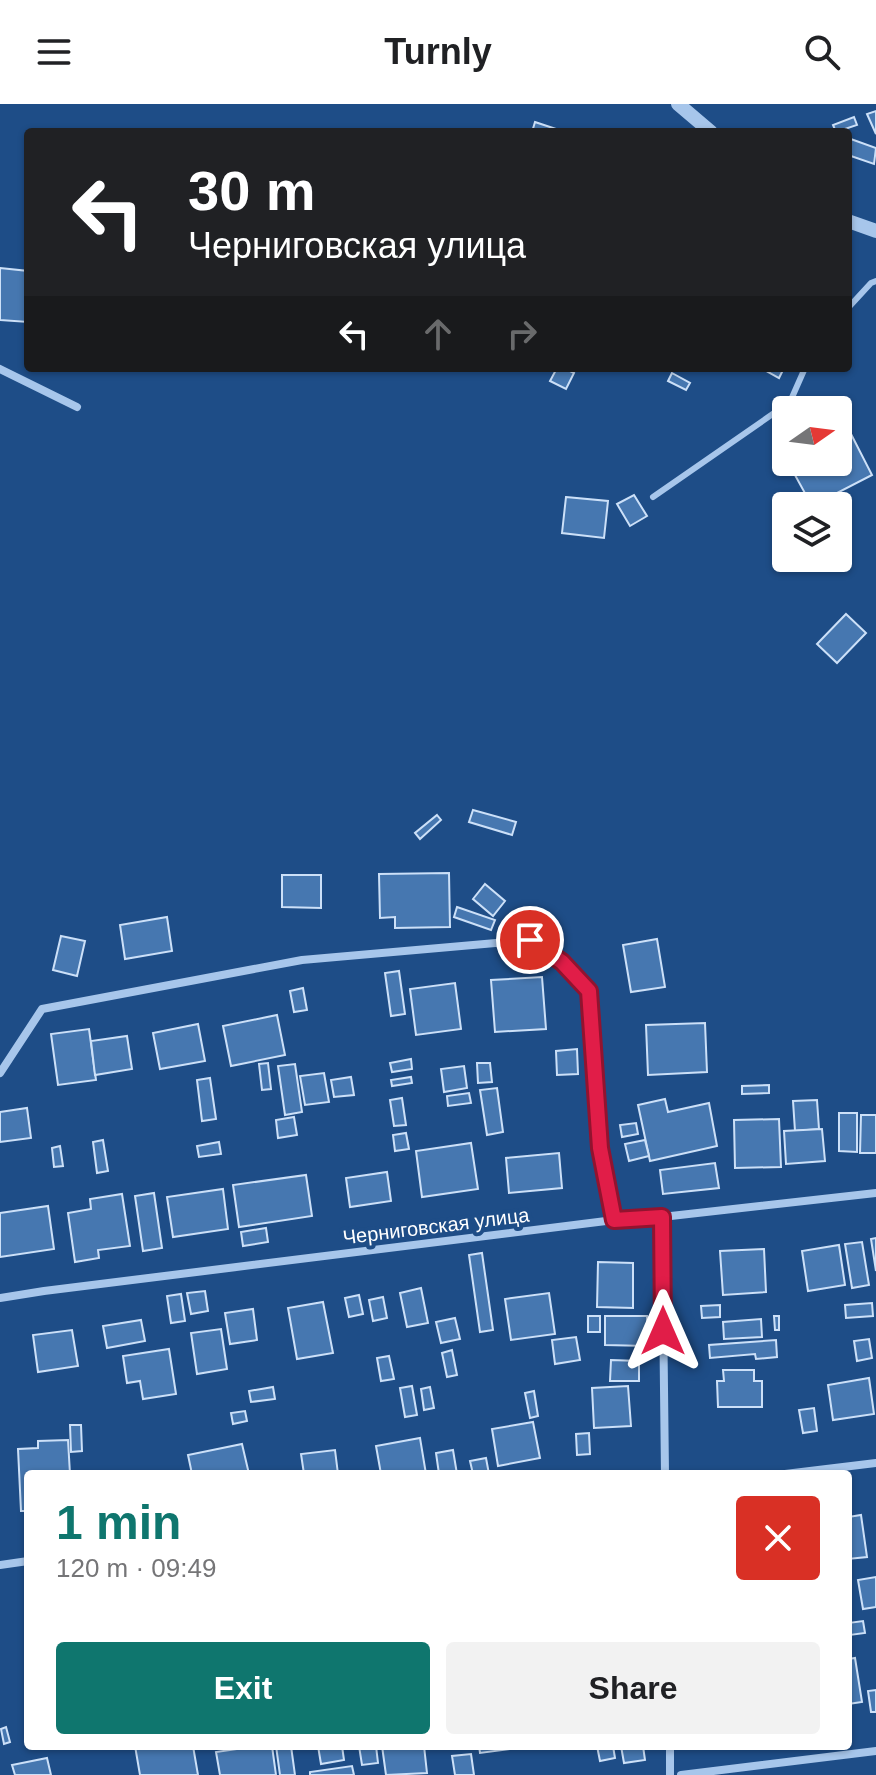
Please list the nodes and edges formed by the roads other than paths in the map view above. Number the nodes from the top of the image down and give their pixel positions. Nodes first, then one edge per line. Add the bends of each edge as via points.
1 (678, 104) edge
2 (706, 128) edge
3 (852, 222) edge
4 (876, 231) edge
5 (876, 281) edge
6 (852, 304) edge
7 (0, 369) edge
8 (803, 372) edge
9 (77, 407) dead end
10 (653, 497) dead end
11 (0, 1073) edge
12 (876, 1193) edge
13 (662, 1217) junction
14 (614, 1220) junction
15 (0, 1298) edge
16 (876, 1463) edge
17 (665, 1470) edge
18 (818, 1470) edge
19 (24, 1562) edge
20 (0, 1565) edge
21 (670, 1750) edge
22 (876, 1751) edge
23 (670, 1775) edge
24 (681, 1775) edge

1 - 2 street
3 - 4 street
5 - 6 lane
7 - 9 street
8 - 10 lane via 790,402
11 - 14 street via 42,1009 302,960 530,940 562,962 589,991 600,1148
12 - 13 street, Черниговская улица
13 - 14 street, Черниговская улица
13 - 17 street
14 - 15 street, Черниговская улица
16 - 18 street
19 - 20 street
21 - 23 street
22 - 24 street

